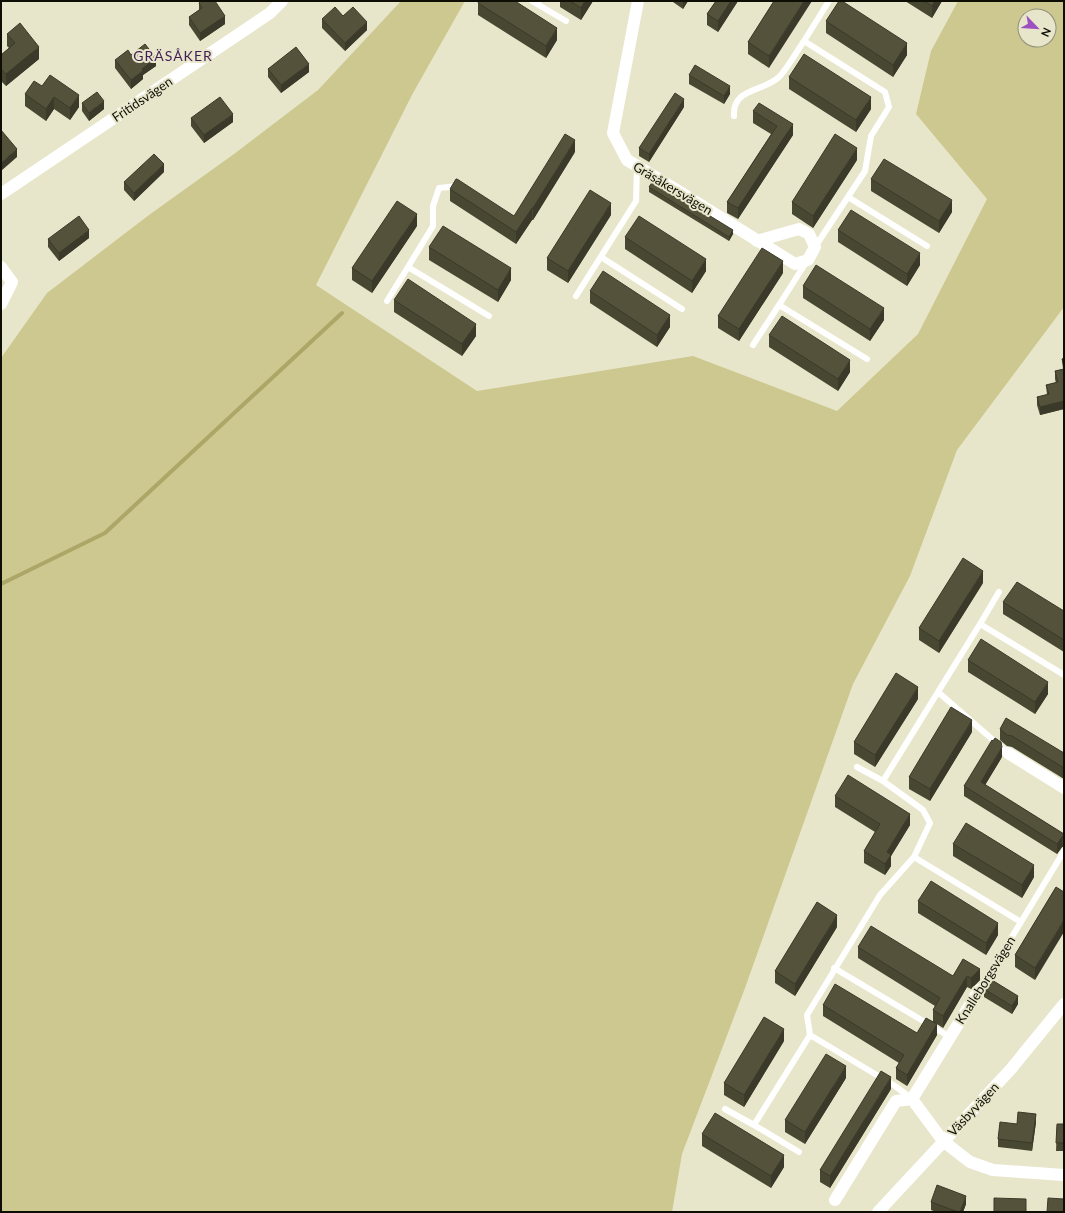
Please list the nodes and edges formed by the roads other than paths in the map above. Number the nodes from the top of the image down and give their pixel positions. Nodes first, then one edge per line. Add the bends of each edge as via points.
1 (282, 1) edge
2 (638, 1) edge
3 (829, 1) edge
4 (536, 2) edge
5 (566, 21) dead end
6 (804, 41) junction
7 (734, 116) dead end
8 (637, 167) junction
9 (463, 186) edge
10 (1, 194) edge
11 (848, 197) junction
12 (757, 240) junction
13 (927, 246) dead end
14 (815, 247) junction
15 (601, 257) junction
16 (808, 260) junction
17 (1, 267) edge
18 (408, 267) junction
19 (576, 296) dead end
20 (387, 301) dead end
21 (1, 304) edge
22 (779, 305) junction
23 (682, 309) dead end
24 (490, 316) dead end
25 (753, 345) dead end
26 (867, 359) dead end
27 (998, 592) dead end
28 (980, 624) junction
29 (1064, 675) edge
30 (938, 692) junction
31 (1008, 753) joint
32 (857, 767) dead end
33 (883, 781) junction
34 (1064, 788) edge
35 (1064, 850) edge
36 (914, 857) junction
37 (1021, 922) junction
38 (834, 968) junction
39 (979, 990) joint
40 (1064, 1004) edge
41 (810, 1035) junction
42 (950, 1037) junction
43 (912, 1099) junction
44 (725, 1109) dead end
45 (754, 1125) junction
46 (943, 1141) junction
47 (799, 1152) dead end
48 (1064, 1175) edge
49 (835, 1200) dead end
50 (878, 1212) edge

1 - 10 street, Fritidsvägen via 270,13
2 - 8 street, Gräsåkersvägen via 613,133 626,160
3 - 6 lane
4 - 5 lane
6 - 7 lane via 780,76 769,84 740,96 733,108
6 - 11 lane via 885,92 889,107 871,136 865,171
8 - 12 street, Gräsåkersvägen
8 - 15 lane via 636,201
9 - 18 lane via 439,188 433,206 433,226
11 - 13 lane
11 - 14 lane
12 - 14 street via 799,229 809,234
12 - 16 street, Gräsåkersvägen via 795,264
14 - 16 street
15 - 19 lane
15 - 23 lane
16 - 22 lane
17 - 21 street via 12,282
18 - 20 lane
18 - 24 lane
22 - 25 lane
22 - 26 lane
27 - 28 lane
28 - 29 lane
28 - 30 lane
30 - 31 lane
30 - 33 lane
31 - 34 street
32 - 33 lane
33 - 36 lane via 923,810 930,823
35 - 37 lane, Knalleborgsvägen
36 - 37 lane, Knalleborgsvägen
36 - 38 lane via 880,895
37 - 39 lane, Knalleborgsvägen
38 - 41 lane via 807,1015
38 - 42 lane, Knalleborgsvägen
39 - 42 street, Knalleborgsvägen
40 - 46 street, Väsbyvägen via 1011,1069
41 - 43 lane
41 - 45 lane
42 - 43 street, Knalleborgsvägen
43 - 46 street
43 - 49 street via 896,1101
44 - 45 lane
45 - 47 lane
46 - 48 street via 970,1162 993,1170
46 - 50 street, Väsbyvägen

